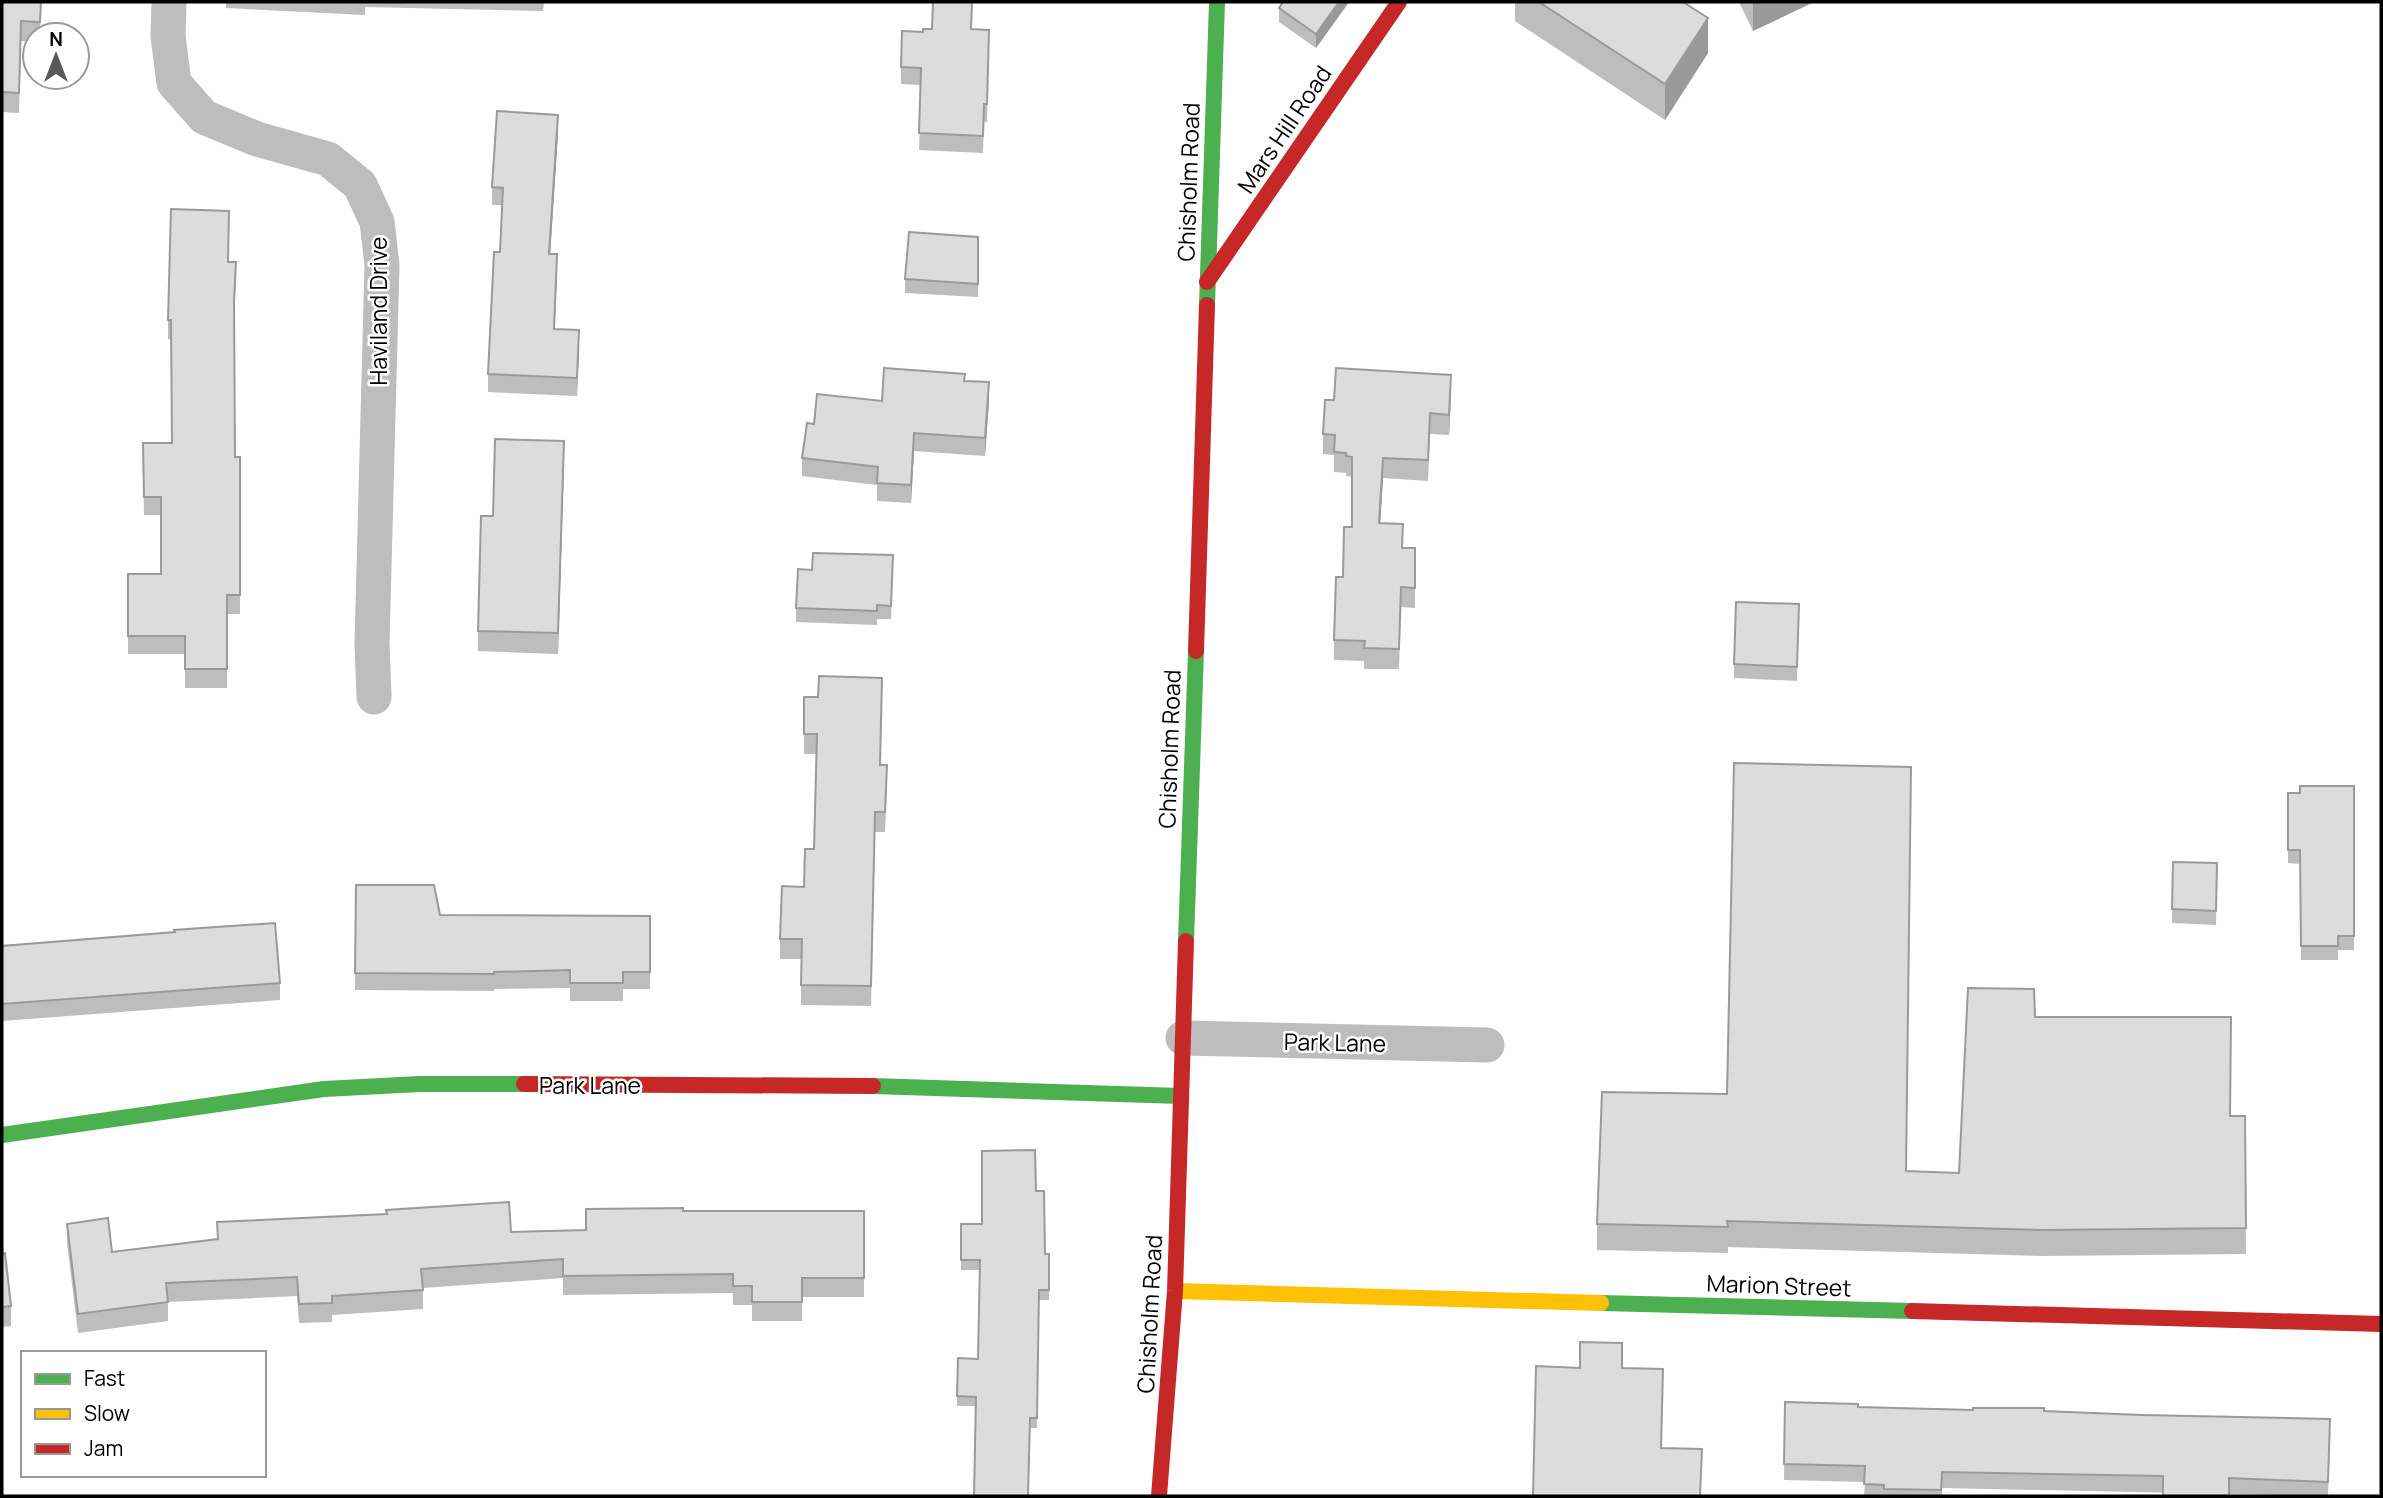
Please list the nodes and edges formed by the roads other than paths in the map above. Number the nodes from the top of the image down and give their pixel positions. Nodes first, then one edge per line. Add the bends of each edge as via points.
1 (169, 2) edge
2 (1217, 2) edge
3 (1399, 2) edge
4 (1207, 282) junction
5 (374, 697) dead end
6 (1183, 1038) junction
7 (1487, 1045) dead end
8 (1181, 1096) junction
9 (2, 1135) edge
10 (1175, 1291) junction
11 (2381, 1324) edge
12 (1159, 1496) edge

1 - 5 street, Haviland Drive via 174,83 204,117 257,139 328,159 360,185 377,222 382,265
2 - 4 street, Chisholm Road
3 - 4 street, Mars Hill Road
4 - 6 street, Chisholm Road
6 - 7 street, Park Lane
6 - 8 street, Chisholm Road
8 - 9 street, Park Lane via 868,1086 421,1084 324,1089
8 - 10 street, Chisholm Road
10 - 11 street, Marion Street
10 - 12 street, Chisholm Road

